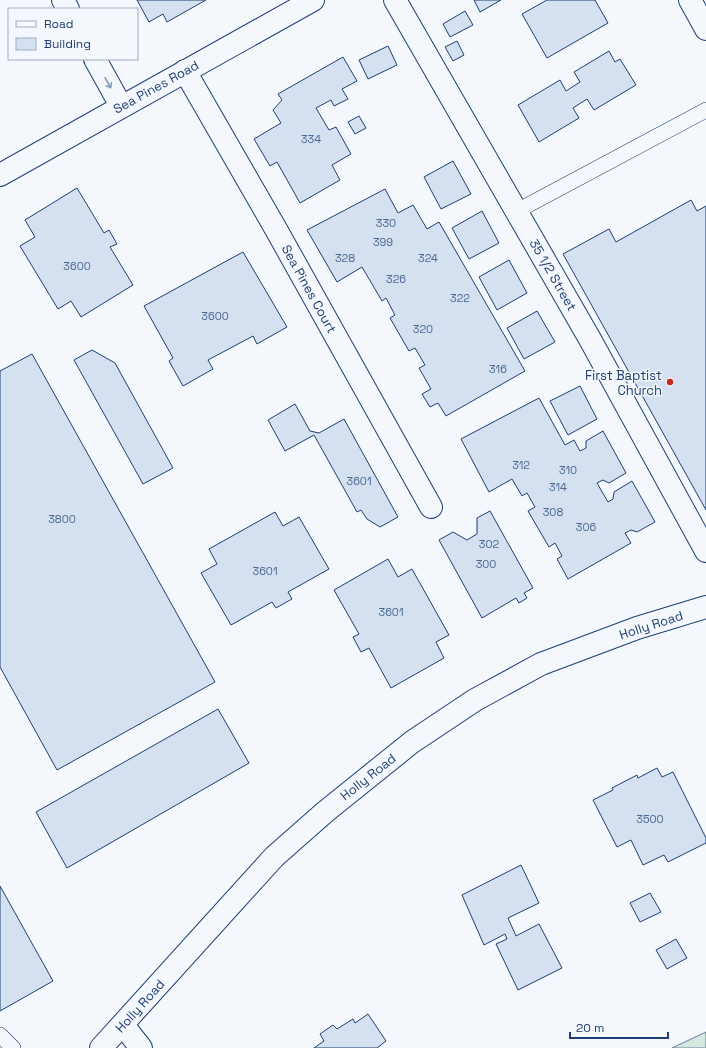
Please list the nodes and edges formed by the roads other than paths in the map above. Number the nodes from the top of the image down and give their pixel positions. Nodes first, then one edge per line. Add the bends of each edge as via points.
1 (312, 0) edge
2 (395, 0) edge
3 (690, 0) edge
4 (706, 29) edge
5 (96, 60) edge
6 (184, 72) junction
7 (121, 106) junction
8 (706, 110) edge
9 (0, 175) edge
10 (517, 211) junction
11 (431, 507) dead end
12 (706, 552) edge
13 (706, 608) edge
14 (123, 1024) junction
15 (0, 1035) edge
16 (13, 1048) edge
17 (101, 1048) edge
18 (141, 1048) edge

1 - 6 street, Sea Pines Road
2 - 10 street, 35 1/2 Street
3 - 4 street
5 -> 7 street
6 - 7 street, Sea Pines Road
6 - 11 street, Sea Pines Court via 277,231
7 - 9 street, Sea Pines Road
8 - 10 lane
10 - 12 street, 35 1/2 Street
13 - 14 street, Holly Road via 637,628 541,664 475,700 412,742 274,857
14 - 17 street, Holly Road
14 - 18 street
15 - 16 lane

